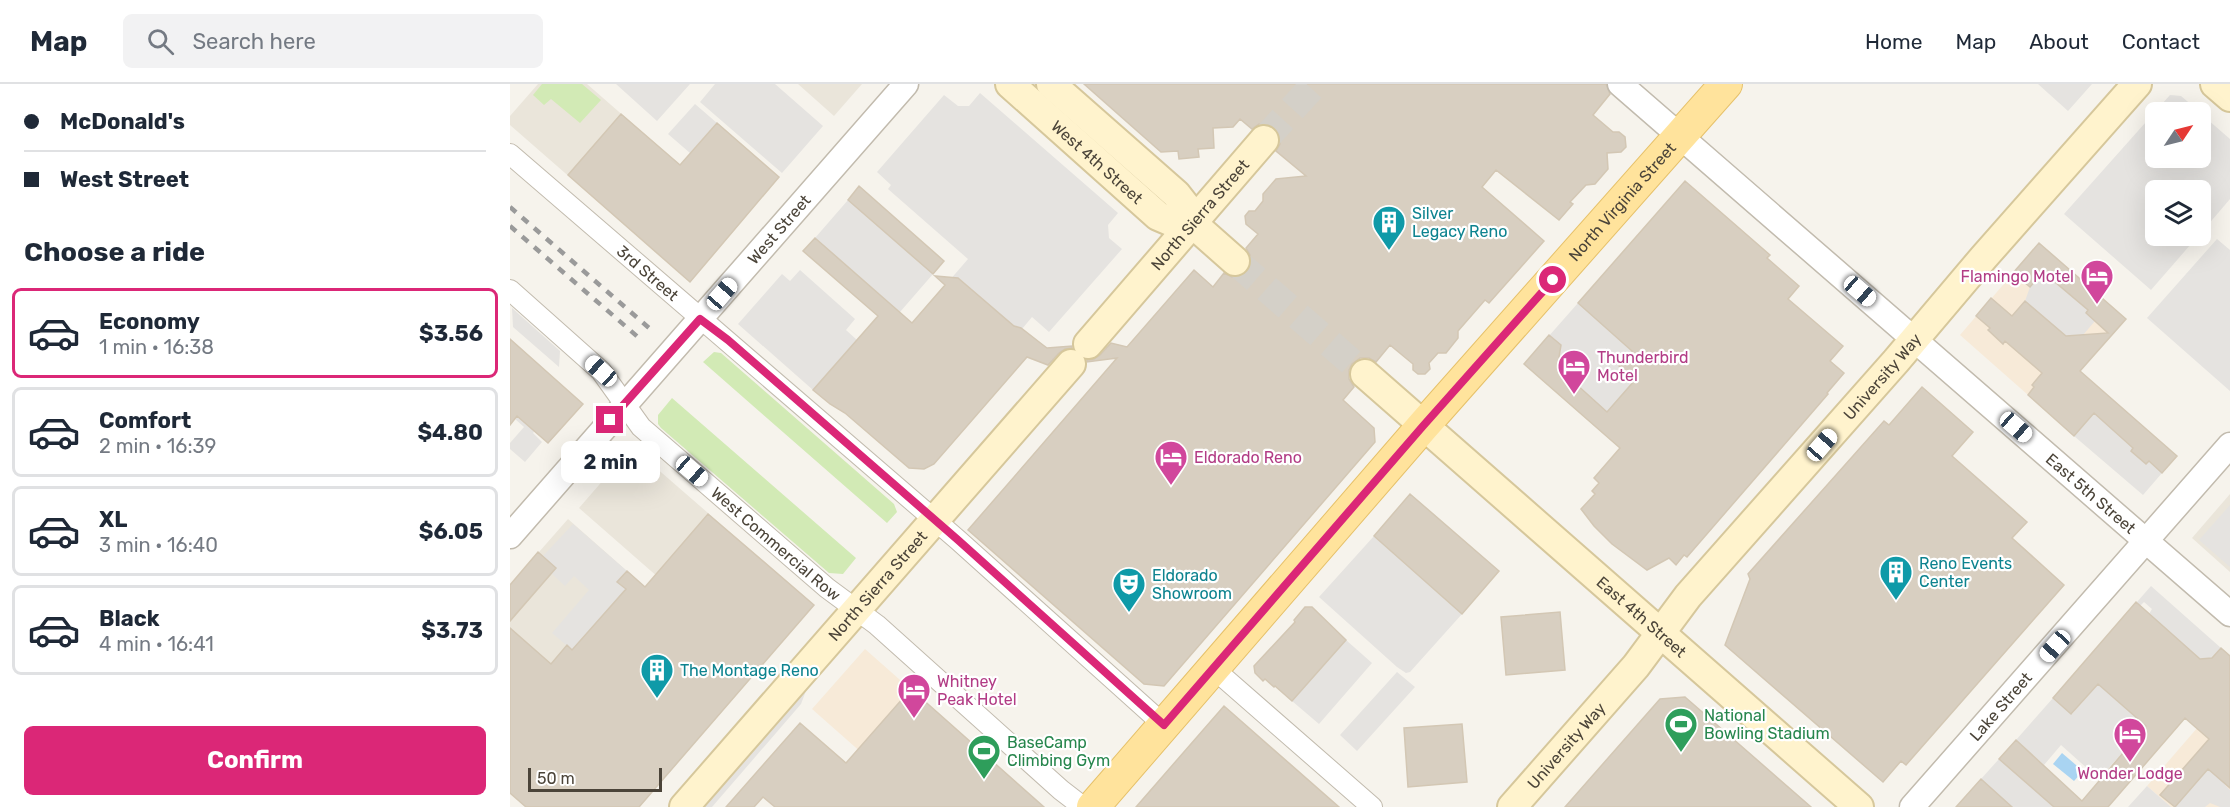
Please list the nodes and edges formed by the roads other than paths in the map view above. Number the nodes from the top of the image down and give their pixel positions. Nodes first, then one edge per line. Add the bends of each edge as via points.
1 (906, 84) edge
2 (1010, 84) edge
3 (1051, 84) edge
4 (1620, 84) edge
5 (1726, 84) edge
6 (2137, 84) edge
7 (2215, 84) edge
8 (2230, 97) edge
9 (1680, 136) junction
10 (1264, 140) tunnel mouth
11 (510, 154) edge
12 (1192, 223) junction
13 (1235, 261) tunnel mouth
14 (510, 290) edge
15 (700, 319) junction
16 (1915, 339) junction
17 (1365, 374) tunnel mouth
18 (625, 404) junction
19 (1423, 426) junction
20 (2230, 445) edge
21 (934, 521) junction
22 (510, 536) edge
23 (2147, 542) junction
24 (855, 610) junction
25 (2230, 614) edge
26 (1661, 633) junction
27 (1214, 669) junction
28 (1164, 725) junction
29 (684, 807) edge
30 (1083, 807) edge
31 (1093, 807) edge
32 (1372, 807) edge
33 (1512, 807) edge
34 (1859, 807) edge
35 (1912, 807) edge

1 - 15 street, West Street
2 - 12 main road, West 4th Street via 1158,216 1172,222
3 - 12 main road, West 4th Street via 1176,194
4 - 9 street, East 5th Street
5 - 9 main road, North Virginia Street
6 - 16 main road, University Way
7 - 8 main road
9 - 16 street, East 5th Street
9 - 19 main road, North Virginia Street
10 - 12 main road, North Sierra Street
11 - 15 street, 3rd Street
12 - 13 main road, West 4th Street
12 - 21 main road, North Sierra Street
14 - 18 street, West Commercial Row via 601,371
15 - 18 street, West Street
15 - 21 street, 3rd Street
16 - 23 street, East 5th Street
16 - 26 main road, University Way via 1688,596
17 - 19 main road
18 - 22 street, West Street
18 - 24 street, West Commercial Row via 641,427
19 - 26 main road, East 4th Street
19 - 27 main road, North Virginia Street
20 - 23 street, Lake Street
21 - 24 main road, North Sierra Street
21 - 28 street, 3rd Street
23 - 25 street, East 5th Street
23 - 35 street, Lake Street
24 - 29 main road, North Sierra Street
24 - 30 street, West Commercial Row via 877,625
26 - 33 main road, University Way
26 - 34 main road, East 4th Street
27 - 28 main road, North Virginia Street
27 - 32 street
28 - 31 main road, North Virginia Street

